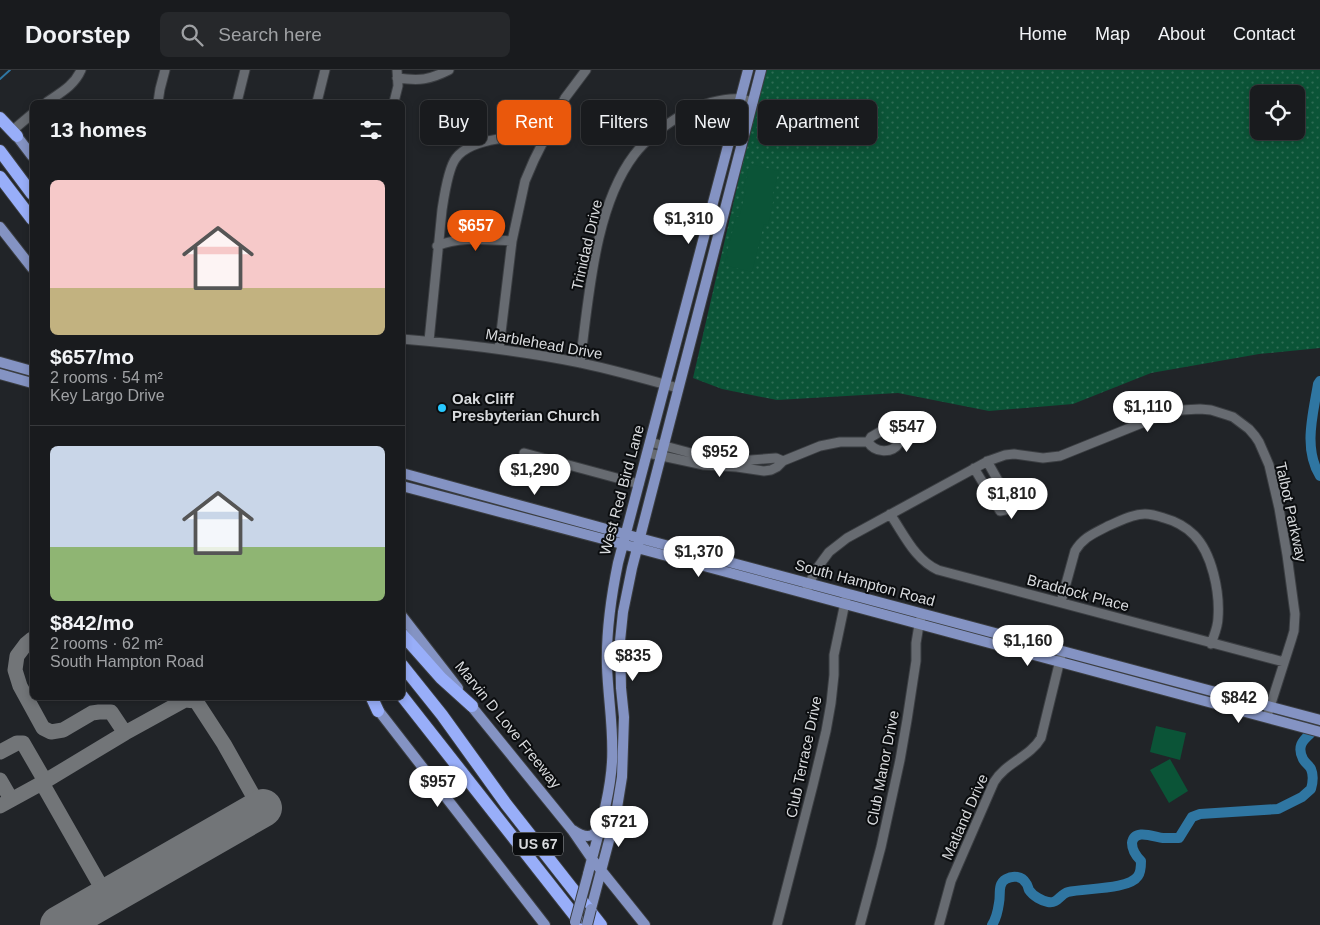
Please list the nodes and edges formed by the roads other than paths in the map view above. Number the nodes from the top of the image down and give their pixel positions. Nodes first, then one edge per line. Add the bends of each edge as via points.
1 (81, 70) edge
2 (165, 70) edge
3 (245, 70) edge
4 (325, 70) edge
5 (449, 70) edge
6 (586, 70) edge
7 (748, 70) edge
8 (761, 70) edge
9 (397, 74) edge
10 (741, 99) junction
11 (52, 100) edge
12 (158, 100) edge
13 (238, 100) edge
14 (318, 100) edge
15 (394, 100) edge
16 (564, 100) edge
17 (753, 102) junction
18 (0, 114) edge
19 (30, 116) edge
20 (0, 118) edge
21 (15, 133) junction
22 (497, 140) edge
23 (541, 145) edge
24 (0, 151) edge
25 (30, 153) edge
26 (0, 164) edge
27 (0, 177) edge
28 (30, 191) edge
29 (30, 203) edge
30 (30, 216) edge
31 (0, 227) edge
32 (512, 241) junction
33 (437, 246) junction
34 (30, 265) edge
35 (405, 339) edge
36 (429, 341) junction
37 (499, 349) junction
38 (0, 362) edge
39 (580, 363) junction
40 (671, 364) junction
41 (683, 368) junction
42 (30, 370) edge
43 (0, 374) edge
44 (30, 382) edge
45 (665, 384) junction
46 (678, 388) junction
47 (650, 442) junction
48 (868, 442) dead end
49 (662, 451) junction
50 (648, 452) junction
51 (524, 453) dead end
52 (751, 460) junction
53 (784, 461) junction
54 (987, 461) junction
55 (729, 463) junction
56 (974, 468) junction
57 (754, 470) junction
58 (405, 474) edge
59 (438, 482) junction
60 (639, 484) junction
61 (405, 487) edge
62 (470, 492) junction
63 (434, 495) junction
64 (467, 503) junction
65 (890, 514) junction
66 (625, 540) junction
67 (638, 543) junction
68 (810, 583) junction
69 (847, 593) junction
70 (805, 594) junction
71 (1061, 602) junction
72 (844, 605) junction
73 (922, 614) junction
74 (405, 620) edge
75 (919, 625) junction
76 (995, 633) junction
77 (405, 637) edge
78 (1211, 644) junction
79 (992, 645) junction
80 (1062, 651) junction
81 (1284, 662) junction
82 (1060, 663) junction
83 (608, 667) junction
84 (620, 667) junction
85 (405, 669) edge
86 (405, 677) edge
87 (405, 695) edge
88 (405, 699) edge
89 (370, 700) edge
90 (373, 700) edge
91 (472, 706) junction
92 (1269, 708) junction
93 (378, 711) junction
94 (417, 713) junction
95 (442, 715) junction
96 (1266, 719) junction
97 (1320, 720) edge
98 (1320, 732) edge
99 (608, 786) junction
100 (620, 788) junction
101 (601, 823) junction
102 (572, 830) junction
103 (592, 859) junction
104 (601, 870) junction
105 (545, 925) edge
106 (574, 925) edge
107 (582, 925) edge
108 (586, 925) edge
109 (601, 925) edge
110 (644, 925) edge
111 (777, 925) edge
112 (860, 925) edge
113 (939, 925) edge

1 - 11 street via 71,85
2 - 12 street
3 - 13 street
4 - 14 street
5 - 9 street via 425,80
6 - 16 street
7 - 10 main road, West Red Bird Lane
8 - 17 main road, West Red Bird Lane
9 - 15 street
10 - 17 street, Trinidad Drive
10 - 39 street, Trinidad Drive via 700,107 675,119 643,144 626,166 615,187 603,225
10 - 40 main road, West Red Bird Lane
17 - 41 main road, West Red Bird Lane
18 - 21 main road
19 - 21 street
20 - 21 highway
21 - 25 main road
22 - 33 street via 470,147 453,163
23 - 32 street via 525,181
24 - 28 highway
26 - 29 highway
27 - 30 highway
31 - 34 main road
32 - 33 street via 463,240
32 - 37 street
33 - 36 street
35 - 36 street, Marblehead Drive
36 - 37 street, Marblehead Drive
37 - 39 street, Marblehead Drive
38 - 42 main road
39 - 45 street, Marblehead Drive
40 - 41 main road
40 - 45 main road, West Red Bird Lane
41 - 46 main road, West Red Bird Lane
43 - 44 main road
45 - 46 street, Marblehead Drive
45 - 47 main road, West Red Bird Lane
46 - 49 main road, West Red Bird Lane
47 - 49 street
47 - 50 main road, West Red Bird Lane
48 - 53 street via 820,446
49 - 50 street
49 - 55 street
49 - 67 main road, West Red Bird Lane
50 - 60 main road, West Red Bird Lane
51 - 60 street
52 - 53 street via 776,458
52 - 55 street
52 - 57 street
53 - 57 street via 771,470
54 - 56 street, Talbot Parkway
54 - 56 street via 1010,502 1005,510 1000,511
54 - 81 street, Talbot Parkway via 1014,454 1043,458 1060,456 1172,412 1211,410 1232,417 1249,429 1259,442 1269,465 1279,508 1295,623
55 - 57 street
56 - 65 street, Talbot Parkway
58 - 59 main road, South Hampton Road
59 - 62 main road, South Hampton Road
59 - 63 main road
60 - 66 main road, West Red Bird Lane
61 - 63 main road, South Hampton Road
62 - 64 main road
62 - 66 main road, South Hampton Road
63 - 64 main road, South Hampton Road
64 - 66 main road, South Hampton Road
65 - 68 street, Talbot Parkway via 838,544 815,571
65 - 71 street, Braddock Place via 922,560 932,567
66 - 67 main road, South Hampton Road
66 - 83 main road, West Red Bird Lane via 610,605
67 - 68 main road, South Hampton Road
67 - 70 main road, South Hampton Road
67 - 84 main road, West Red Bird Lane via 622,620
68 - 69 main road, South Hampton Road
68 - 70 street, Talbot Parkway
69 - 72 street, Club Terrace Drive
69 - 73 main road, South Hampton Road
70 - 72 main road, South Hampton Road
71 - 78 street, Braddock Place
71 - 78 street via 1079,544 1126,518 1145,514 1160,517 1190,531 1209,560 1219,600 1216,631
72 - 75 main road, South Hampton Road
72 - 111 street, Club Terrace Drive via 834,655 826,731
73 - 75 street, Club Manor Drive
73 - 76 main road, South Hampton Road
74 - 91 main road, Marvin D Love Freeway
75 - 79 main road, South Hampton Road
75 - 112 street, Club Manor Drive via 907,720 881,847
76 - 79 main road
76 - 80 main road, South Hampton Road
77 - 91 highway
78 - 81 street, Braddock Place
79 - 82 main road, South Hampton Road
80 - 82 street, Matland Drive
80 - 92 main road, South Hampton Road
81 - 92 street, Talbot Parkway
82 - 96 main road, South Hampton Road
82 - 113 street, Matland Drive via 1041,738 994,782 951,881
83 - 84 main road
83 - 99 main road, West Red Bird Lane via 612,749
84 - 100 main road, West Red Bird Lane via 624,717
85 - 95 highway, US 67
86 - 95 highway via 429,706
87 - 94 highway
88 - 94 highway, US 67
89 - 93 main road
90 - 93 highway
91 - 102 main road, Marvin D Love Freeway
92 - 96 street, Talbot Parkway
92 - 97 main road, South Hampton Road
93 - 105 main road
94 - 107 highway, US 67
95 - 109 highway, US 67 via 506,804
96 - 98 main road, South Hampton Road
99 - 100 main road
99 - 101 main road, West Red Bird Lane
100 - 104 main road, West Red Bird Lane
101 - 102 main road via 597,832 588,836
101 - 103 main road, West Red Bird Lane
102 - 103 main road, Marvin D Love Freeway
103 - 104 main road, Marvin D Love Freeway
103 - 106 main road, West Red Bird Lane, bridge
104 - 108 main road, West Red Bird Lane, bridge
104 - 110 main road, Marvin D Love Freeway

